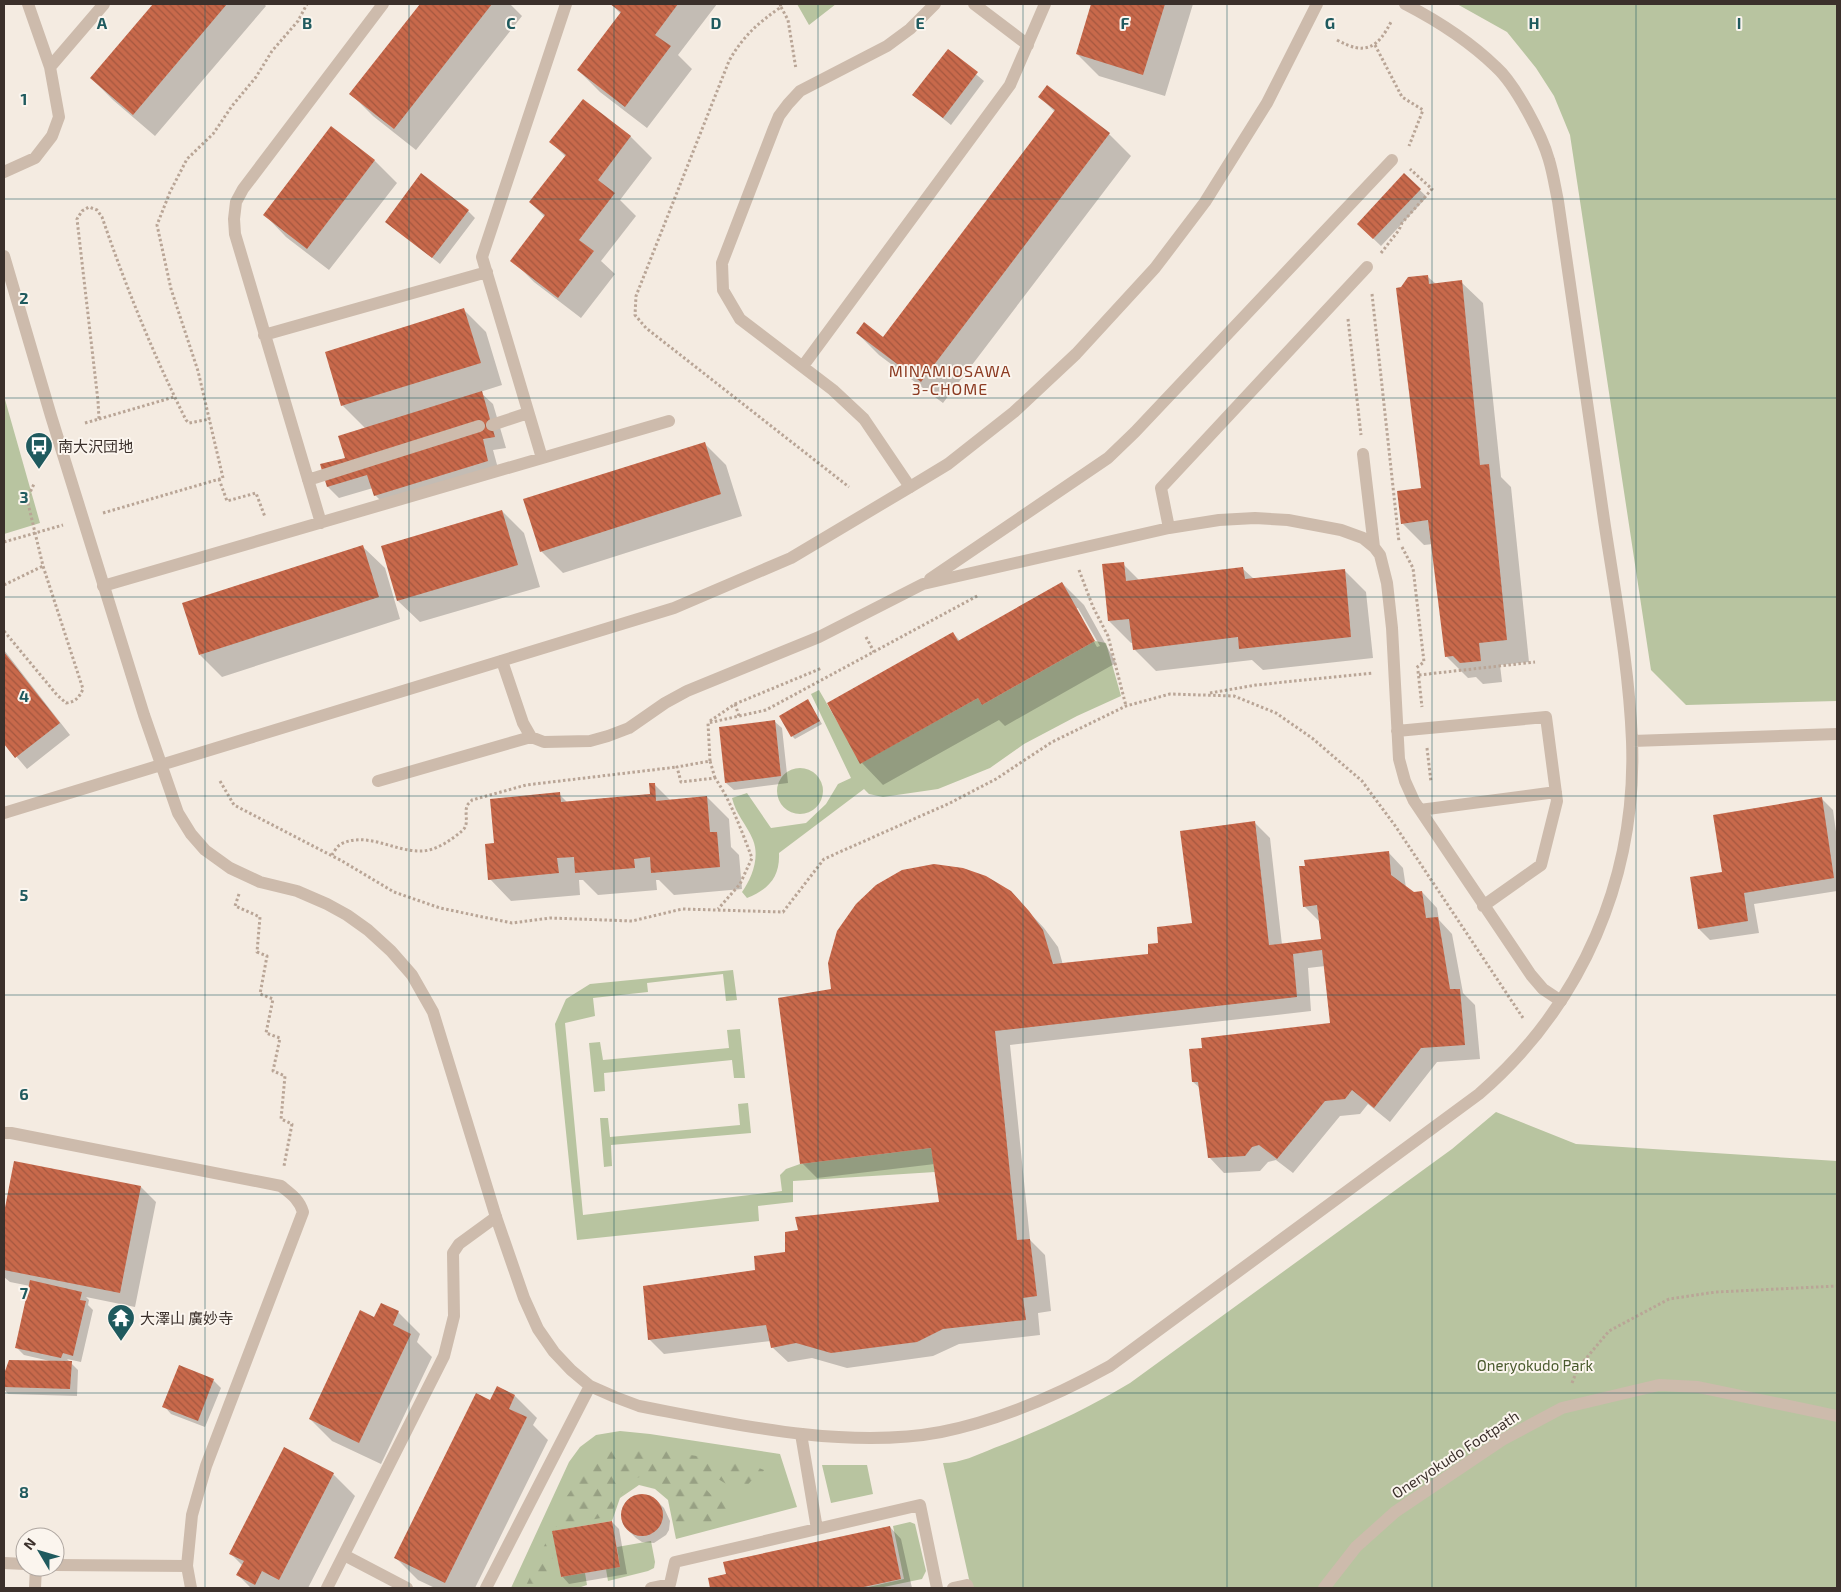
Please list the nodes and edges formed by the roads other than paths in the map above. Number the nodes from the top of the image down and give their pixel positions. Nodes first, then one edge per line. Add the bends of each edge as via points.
1 (28, 4) edge
2 (104, 4) edge
3 (382, 4) edge
4 (566, 4) edge
5 (935, 4) edge
6 (974, 4) edge
7 (1045, 4) edge
8 (1317, 4) edge
9 (1405, 4) edge
10 (1028, 45) junction
11 (50, 67) junction
12 (1392, 160) dead end
13 (4, 172) edge
14 (4, 256) edge
15 (1367, 267) road end
16 (487, 272) junction
17 (264, 335) junction
18 (803, 366) junction
19 (528, 413) junction
20 (669, 421) dead end
21 (1363, 454) road end
22 (542, 458) junction
23 (308, 480) junction
24 (910, 487) junction
25 (321, 523) junction
26 (1169, 528) junction
27 (1374, 547) junction
28 (923, 584) junction
29 (103, 586) junction
30 (502, 661) junction
31 (1397, 731) junction
32 (1837, 734) edge
33 (531, 737) junction
34 (1632, 741) junction
35 (160, 765) junction
36 (378, 781) dead end
37 (1556, 792) junction
38 (1420, 810) junction
39 (4, 813) edge
40 (1483, 906) junction
41 (1561, 1001) junction
42 (4, 1133) edge
43 (496, 1217) junction
44 (590, 1386) junction
45 (1837, 1416) edge
46 (801, 1434) junction
47 (817, 1529) junction
48 (344, 1555) junction
49 (65, 1565) edge
50 (187, 1566) junction
51 (191, 1588) edge
52 (327, 1588) edge
53 (407, 1588) edge
54 (486, 1588) edge
55 (651, 1588) edge
56 (937, 1588) edge
57 (953, 1588) edge
58 (968, 1588) edge
59 (1324, 1588) edge

1 - 11 street
2 - 11 street
3 - 17 street via 236,202 235,234
4 - 16 street via 482,257
5 - 18 street via 887,46 800,91 788,104 774,128 722,263 723,290 740,319
6 - 10 street
7 - 10 street
8 - 24 street via 1267,103 1206,202 1156,268 1076,354 1014,412 948,464
9 - 34 street via 1438,21 1498,68 1536,127 1549,159 1558,201 1617,607
10 - 18 street via 1010,85
11 - 13 street via 59,117 52,136 35,158
12 - 28 street via 1108,458
14 - 29 street
15 - 26 street via 1161,488
16 - 17 street
16 - 19 street
17 - 23 street
18 - 24 street via 864,419
19 - 22 street
19 - 23 street
20 - 22 street
21 - 27 street
22 - 25 street
23 - 25 street
24 - 30 street via 791,558 674,608
25 - 29 street
26 - 27 street via 1219,520 1288,520 1341,530 1363,538
26 - 28 street
27 - 31 street via 1380,554 1387,583
28 - 33 street via 819,637 687,691 629,728 590,741 544,742
29 - 35 street
30 - 33 street
30 - 35 street
31 - 37 street via 1546,717
31 - 38 street via 1405,781
32 - 34 street
33 - 36 street
34 - 41 street via 1630,815 1615,883 1587,956
35 - 39 street
35 - 43 street via 178,813 205,850 230,868 260,882 297,891 347,915 368,930 412,975 433,1012
37 - 38 street
37 - 40 street via 1557,801 1541,865
38 - 40 street
40 - 41 street via 1531,976
41 - 46 street via 1516,1058 1478,1094 1110,1366 1044,1398 940,1432 858,1438
42 - 50 street via 281,1186 301,1204 303,1212 206,1466 192,1515
43 - 44 street via 538,1329 554,1352
43 - 48 street via 459,1244 453,1253 454,1316 444,1356
44 - 46 street via 639,1406
44 - 54 street
45 - 59 street, Oneryokudo Footpath via 1698,1387 1659,1385 1562,1408 1502,1440 1395,1512 1356,1547
46 - 47 street
47 - 55 street via 675,1562 670,1584
47 - 56 street via 920,1506
48 - 52 street
48 - 53 street
49 - 50 street
50 - 51 street
57 - 58 street

